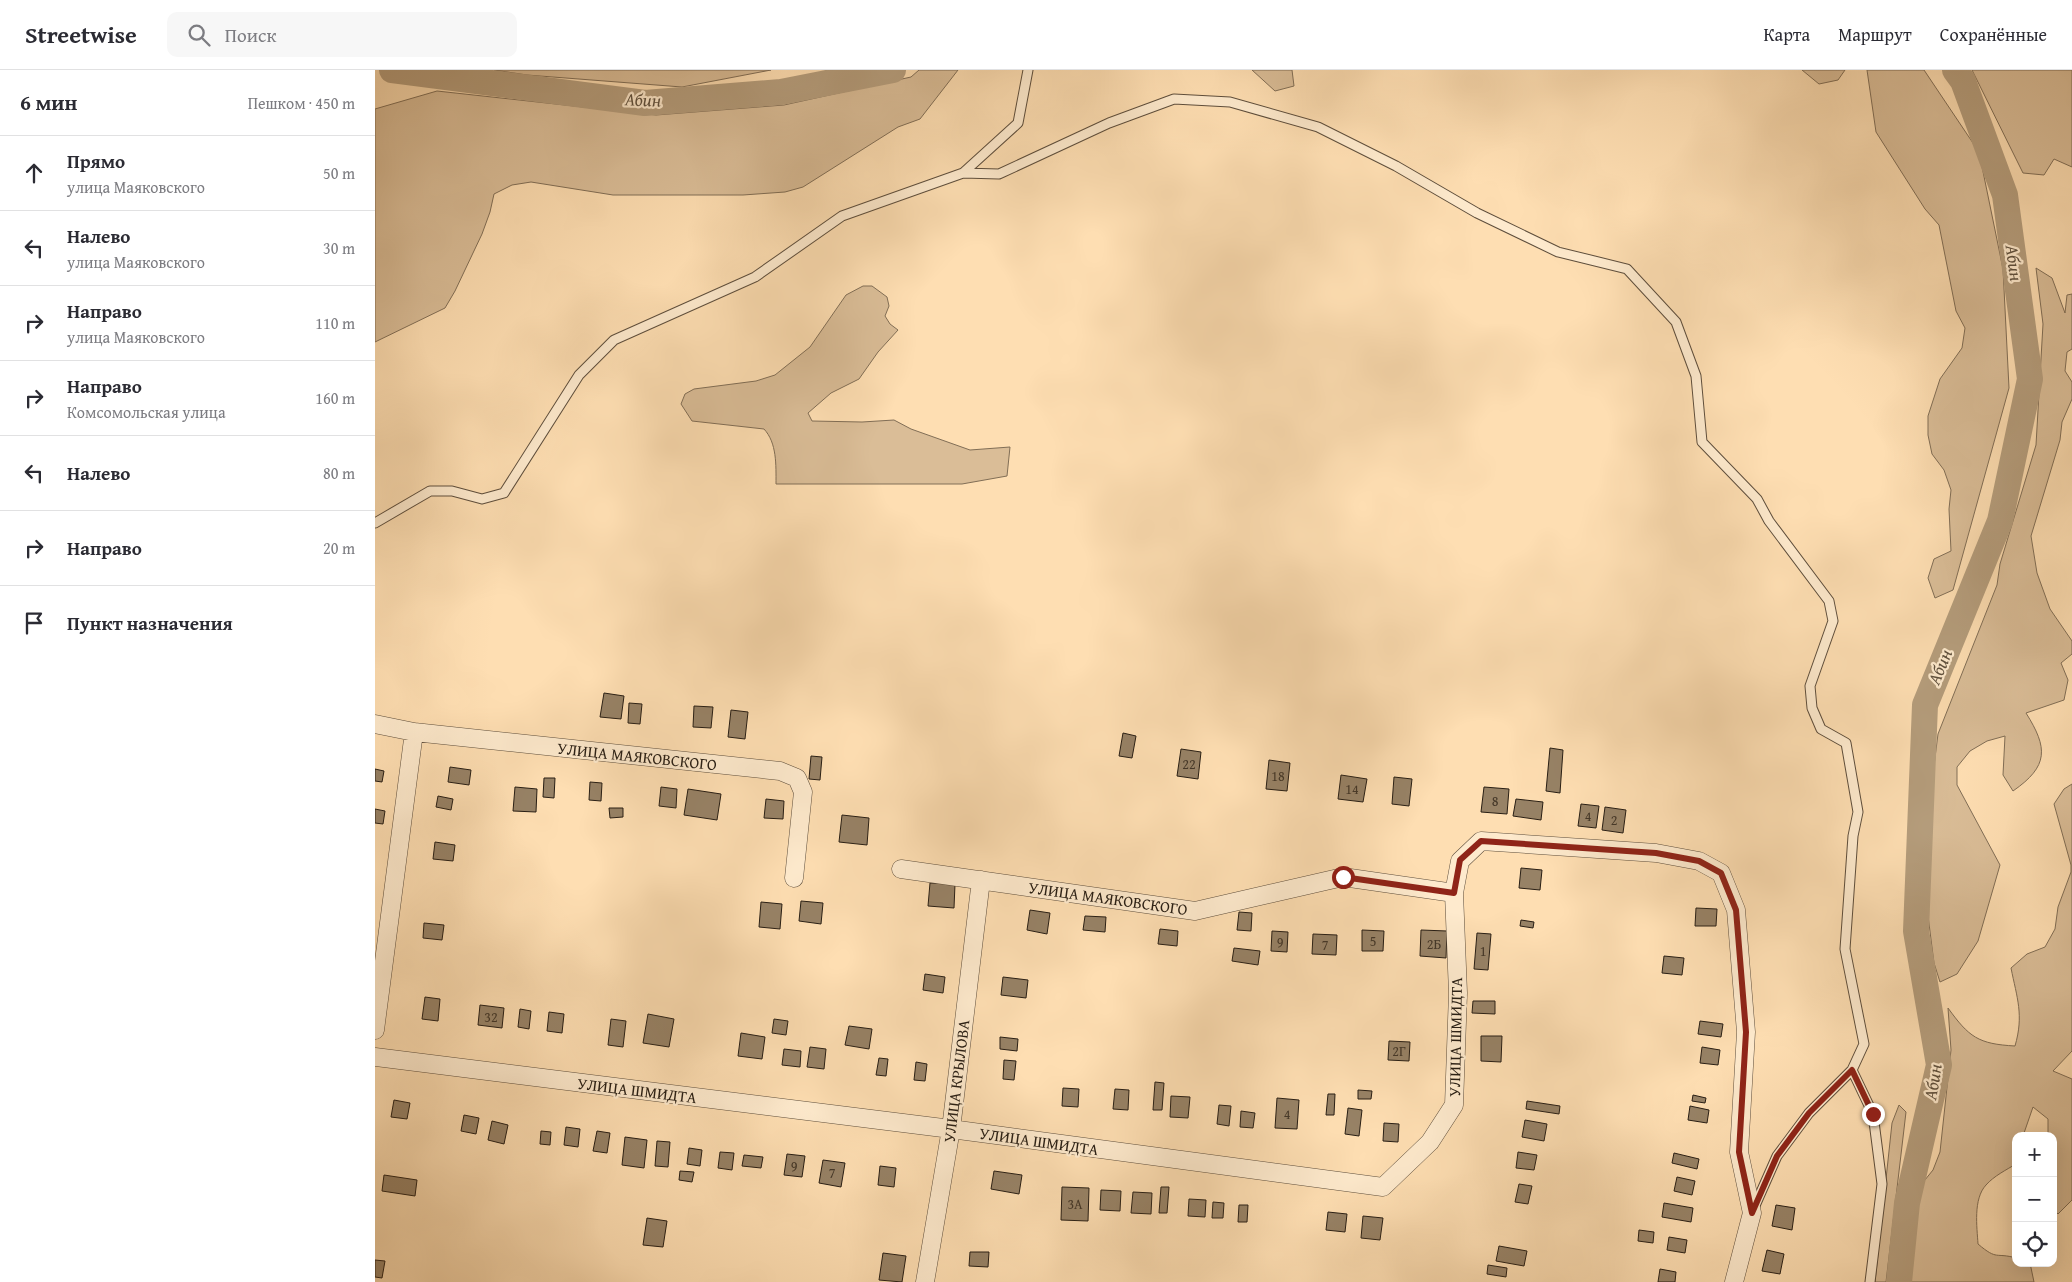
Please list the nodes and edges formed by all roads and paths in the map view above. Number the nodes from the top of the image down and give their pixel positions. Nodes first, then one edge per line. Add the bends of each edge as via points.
1 (1028, 70) edge
2 (963, 173) junction
3 (375, 523) edge
4 (375, 724) edge
5 (414, 732) junction
6 (901, 869) dead end
7 (794, 878) dead end
8 (981, 880) junction
9 (1454, 893) junction
10 (375, 1030) edge
11 (375, 1057) edge
12 (1852, 1070) junction
13 (951, 1130) junction
14 (1752, 1213) junction
15 (925, 1282) edge
16 (1734, 1282) edge
17 (1870, 1282) edge

1 - 2 lane via 1018,123
2 - 3 lane via 842,216 755,277 614,340 579,375 504,493 482,499 452,491 430,491
2 - 12 lane via 999,174 1109,124 1174,99 1231,102 1319,127 1477,213 1558,252 1627,269 1675,322 1696,376 1702,442 1757,499 1769,521 1829,601 1833,621 1810,686 1812,708 1821,729 1846,744 1858,812 1853,836 1845,949 1864,1044
4 - 5 street, УЛИЦА МАЯКОВСКОГО
5 - 7 street, УЛИЦА МАЯКОВСКОГО via 780,771 797,778 803,792
5 - 10 street
6 - 8 street, УЛИЦА МАЯКОВСКОГО
8 - 9 street, УЛИЦА МАЯКОВСКОГО via 1195,911 1343,877
8 - 13 street, УЛИЦА КРЫЛОВА
9 - 13 street, УЛИЦА ШМИДТА via 1458,993 1454,1105 1430,1142 1383,1187
9 - 14 street via 1460,860 1481,841 1656,853 1699,861 1721,873 1737,919 1746,1032 1739,1152
11 - 13 street, УЛИЦА ШМИДТА
12 - 14 lane via 1809,1113 1777,1156
12 - 17 lane via 1873,1114 1882,1184
13 - 15 street, УЛИЦА КРЫЛОВА
14 - 16 street

